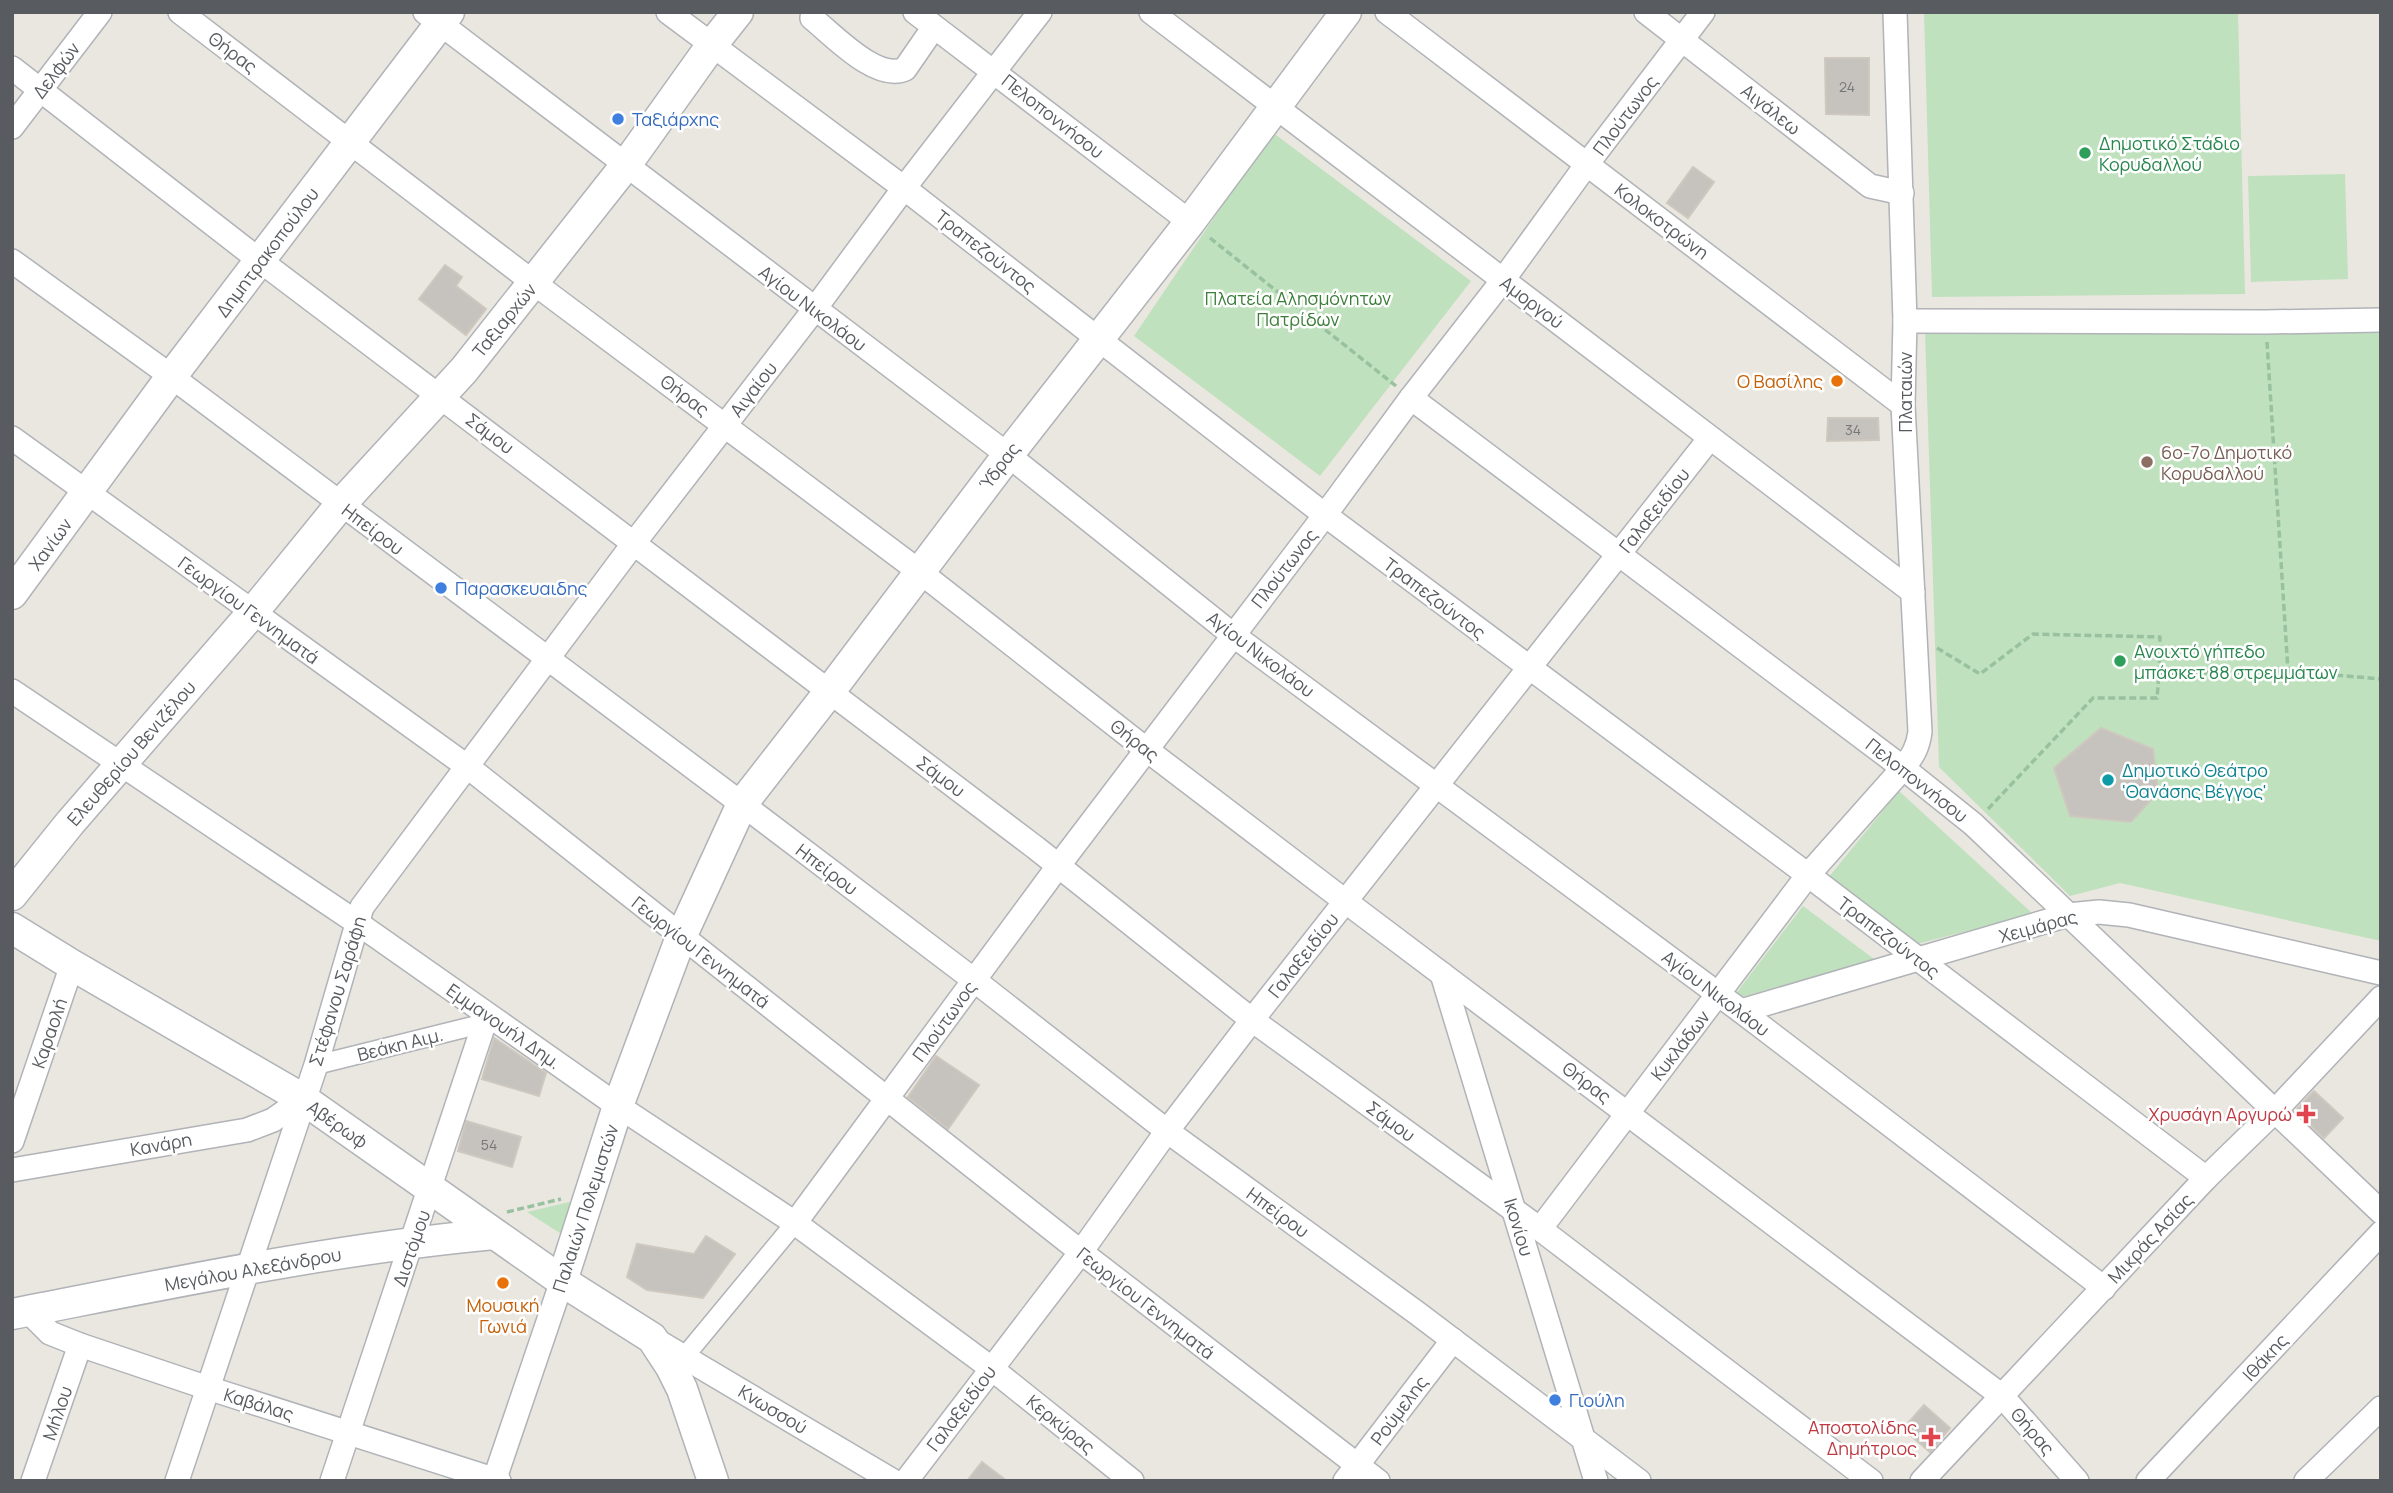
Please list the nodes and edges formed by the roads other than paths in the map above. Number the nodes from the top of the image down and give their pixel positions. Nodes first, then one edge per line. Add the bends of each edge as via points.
1 (100, 12) edge
2 (180, 12) edge
3 (668, 12) edge
4 (738, 12) edge
5 (915, 12) edge
6 (1040, 12) edge
7 (1151, 12) edge
8 (1346, 12) edge
9 (1387, 12) edge
10 (1646, 12) edge
11 (1703, 12) edge
12 (1895, 12) edge
13 (438, 16) edge
14 (812, 18) dead end
15 (934, 27) junction
16 (1681, 40) junction
17 (711, 46) junction
18 (12, 68) edge
19 (995, 72) junction
20 (41, 90) junction
21 (1275, 107) junction
22 (12, 127) edge
23 (350, 141) junction
24 (1587, 164) junction
25 (626, 165) junction
26 (904, 188) junction
27 (1902, 193) junction
28 (1190, 222) junction
29 (12, 261) edge
30 (261, 261) junction
31 (1503, 280) junction
32 (534, 283) junction
33 (814, 310) junction
34 (2381, 320) edge
35 (1905, 321) junction
36 (1099, 339) junction
37 (171, 377) junction
38 (442, 396) junction
39 (1411, 398) junction
40 (1903, 405) junction
41 (725, 424) junction
42 (12, 438) edge
43 (1710, 438) junction
44 (1008, 455) junction
45 (87, 493) junction
46 (341, 504) junction
47 (1325, 515) junction
48 (634, 542) junction
49 (1620, 555) junction
50 (920, 572) junction
51 (1913, 592) junction
52 (12, 594) edge
53 (253, 612) junction
54 (1233, 635) junction
55 (548, 659) junction
56 (1530, 669) junction
57 (12, 691) edge
58 (830, 691) junction
59 (1147, 750) junction
60 (122, 765) junction
61 (468, 766) junction
62 (1903, 768) junction
63 (1437, 784) junction
64 (742, 804) junction
65 (1059, 865) junction
66 (1808, 875) junction
67 (12, 895) edge
68 (1345, 901) junction
69 (2068, 915) junction
70 (356, 922) junction
71 (12, 928) edge
72 (681, 937) junction
73 (1920, 960) junction
74 (72, 965) junction
75 (1441, 974) junction
76 (2381, 974) edge
77 (974, 980) junction
78 (1719, 995) junction
79 (2381, 998) edge
80 (1741, 1011) junction
81 (486, 1019) junction
82 (1252, 1020) junction
83 (316, 1065) junction
84 (887, 1098) junction
85 (303, 1099) junction
86 (618, 1106) junction
87 (1628, 1112) junction
88 (2274, 1112) junction
89 (1167, 1131) junction
90 (12, 1141) edge
91 (12, 1170) edge
92 (2206, 1178) junction
93 (431, 1189) junction
94 (1513, 1210) junction
95 (2381, 1212) edge
96 (794, 1223) junction
97 (484, 1227) junction
98 (1540, 1229) junction
99 (2381, 1233) edge
100 (413, 1242) junction
101 (1081, 1252) junction
102 (248, 1269) junction
103 (562, 1281) junction
104 (2104, 1288) junction
105 (20, 1312) edge
106 (652, 1338) junction
107 (1453, 1340) junction
108 (80, 1345) junction
109 (685, 1356) junction
110 (991, 1368) junction
111 (208, 1388) junction
112 (2002, 1396) junction
113 (2381, 1408) edge
114 (348, 1432) junction
115 (1583, 1437) junction
116 (1351, 1473) edge
117 (496, 1480) edge
118 (33, 1481) edge
119 (177, 1481) edge
120 (332, 1481) edge
121 (713, 1481) edge
122 (893, 1481) edge
123 (906, 1481) edge
124 (1132, 1481) edge
125 (1378, 1481) edge
126 (1596, 1481) edge
127 (1639, 1481) edge
128 (1871, 1481) edge
129 (1922, 1481) edge
130 (2077, 1481) edge
131 (2148, 1481) edge
132 (2306, 1481) edge

1 - 20 street, Δελφών
2 - 23 street, Θήρας
3 - 17 street, Τραπεζούντος
4 - 17 street, Ταξιαρχών
5 - 15 street, Πελοποννήσου
6 - 19 street, Αιγαίου
7 - 21 street, Αμοργού
8 - 21 street, Ύδρας
9 - 24 street, Κολοκοτρώνη
10 - 16 street, Αιγάλεω
11 - 16 street, Πλούτωνος
12 - 27 street, Πλαταιών
13 - 23 street, Δημητρακοπούλου
13 - 25 street, Αγίου Νικολάου
14 - 15 street via 886,72 905,69
15 - 19 street, Πελοποννήσου
16 - 24 street, Πλούτωνος
16 - 27 street, Αιγάλεω via 1870,186
17 - 25 street, Ταξιαρχών
17 - 26 street, Τραπεζούντος
18 - 20 street, Σάμου
19 - 26 street, Αιγαίου
19 - 28 street, Πελοποννήσου
20 - 22 street, Δελφών
20 - 30 street, Σάμου
21 - 28 street, Ύδρας
21 - 31 street, Αμοργού
23 - 30 street, Δημητρακοπούλου
23 - 32 street, Θήρας
24 - 31 street, Πλούτωνος
24 - 40 street, Κολοκοτρώνη
25 - 32 street, Ταξιαρχών
25 - 33 street, Αγίου Νικολάου
26 - 33 street, Αιγαίου
26 - 36 street, Τραπεζούντος
27 - 35 street, Πλαταιών
28 - 36 street, Ύδρας
29 - 37 street, Ηπείρου
30 - 37 street, Δημητρακοπούλου
30 - 38 street, Σάμου
31 - 39 street, Πλούτωνος
31 - 43 street, Αμοργού
32 - 38 street, Ταξιαρχών
32 - 41 street, Θήρας
33 - 41 street, Αιγαίου
33 - 44 street, Αγίου Νικολάου
34 - 35 street
35 - 40 street, Πλαταιών
36 - 44 street, Ύδρας
36 - 47 street, Τραπεζούντος
37 - 45 street, Δημητρακοπούλου
37 - 46 street, Ηπείρου
38 - 46 street, Ταξιαρχών
38 - 48 street, Σάμου
39 - 47 street, Πλούτωνος
39 - 49 street, Πελοποννήσου
40 - 51 street, Πλαταιών
41 - 48 street, Αιγαίου
41 - 50 street, Θήρας
42 - 45 street, Γεωργίου Γεννηματά
43 - 49 street, Γαλαξειδίου
43 - 51 street, Αμοργού
44 - 50 street, Ύδρας
44 - 54 street, Αγίου Νικολάου
45 - 52 street, Χανίων
45 - 53 street, Γεωργίου Γεννηματά
46 - 53 street, Ταξιαρχών
46 - 55 street, Ηπείρου
47 - 54 street, Πλούτωνος
47 - 56 street, Τραπεζούντος
48 - 55 street, Αιγαίου
48 - 58 street, Σάμου
49 - 56 street, Γαλαξειδίου
49 - 62 street, Πελοποννήσου
50 - 58 street, Ύδρας
50 - 59 street, Θήρας
51 - 62 street, Πλαταιών via 1920,732 1914,754
53 - 60 street, Ελευθερίου Βενιζέλου
53 - 61 street, Γεωργίου Γεννηματά
54 - 59 street, Πλούτωνος
54 - 63 street, Αγίου Νικολάου
55 - 61 street, Αιγαίου
55 - 64 street, Ηπείρου
56 - 63 street, Γαλαξειδίου
56 - 66 street, Τραπεζούντος
57 - 60 street, Εμμανουήλ Δημ.
58 - 64 street, Ύδρας
58 - 65 street, Σάμου
59 - 65 street, Πλούτωνος
59 - 68 street, Θήρας
60 - 67 street, Ελευθερίου Βενιζέλου
60 - 70 street, Εμμανουήλ Δημ.
61 - 70 street, Στέφανου Σαράφη via 376,886
61 - 72 street, Γεωργίου Γεννηματά
62 - 66 street, Κυκλάδων
62 - 69 street, Πελοποννήσου via 1973,824
63 - 68 street, Γαλαξειδίου
63 - 78 street, Αγίου Νικολάου
64 - 72 street, Ύδρας
64 - 77 street, Ηπείρου
65 - 77 street, Πλούτωνος
65 - 82 street, Σάμου
66 - 73 street, Τραπεζούντος
66 - 78 street, Κυκλάδων
68 - 75 street, Θήρας
68 - 82 street, Γαλαξειδίου
69 - 73 street, Χειμάρας
69 - 76 street, Χειμάρας via 2129,915
69 - 88 street, Πελοποννήσου
70 - 81 street, Εμμανουήλ Δημ.
70 - 83 street, Στέφανου Σαράφη
71 - 74 street, Αβέρωφ
72 - 84 street, Γεωργίου Γεννηματά
72 - 86 street, Παλαιών Πολεμιστών
73 - 80 street, Χειμάρας
73 - 92 street, Τραπεζούντος
74 - 85 street, Αβέρωφ
74 - 90 street, Καραολή
75 - 87 street, Θήρας
75 - 94 street, Ικονίου
77 - 84 street, Πλούτωνος
77 - 89 street, Ηπείρου
78 - 80 street, Αγίου Νικολάου
78 - 87 street, Κυκλάδων
79 - 88 street, Μικράς Ασίας
80 - 104 street, Αγίου Νικολάου
81 - 83 street, Βεάκη Αιμ.
81 - 86 street, Εμμανουήλ Δημ.
81 - 93 street, Διστόμου
82 - 89 street, Γαλαξειδίου
82 - 94 street, Σάμου
83 - 85 street, Στέφανου Σαράφη
84 - 96 street, Πλούτωνος
84 - 101 street, Γεωργίου Γεννηματά
85 - 91 street, Κανάρη via 273,1120 247,1130
85 - 93 street, Αβέρωφ
85 - 102 street, Στέφανου Σαράφη
86 - 96 street, Εμμανουήλ Δημ.
86 - 103 street, Παλαιών Πολεμιστών
87 - 98 street, Κυκλάδων
87 - 112 street, Θήρας
88 - 92 street, Μικράς Ασίας
88 - 95 street, Πελοποννήσου
89 - 101 street, Γαλαξειδίου
89 - 107 street, Ηπείρου
92 - 104 street, Μικράς Ασίας
93 - 97 street, Αβέρωφ
93 - 100 street, Διστόμου
94 - 98 street, Σάμου
94 - 115 street, Ικονίου
96 - 109 street, Πλούτωνος
96 - 110 street, Εμμανουήλ Δημ.
97 - 100 street, Μεγάλου Αλεξάνδρου
97 - 103 street, Αβέρωφ
98 - 128 street, Σάμου
99 - 131 street, Ιθάκης
100 - 102 street, Μεγάλου Αλεξάνδρου
100 - 114 street, Διστόμου
101 - 110 street, Γαλαξειδίου
101 - 116 street, Γεωργίου Γεννηματά
102 - 105 street, Μεγάλου Αλεξάνδρου
102 - 111 street, Στέφανου Σαράφη
103 - 106 street, Αβέρωφ
103 - 117 street, Παλαιών Πολεμιστών
104 - 112 street, Μικράς Ασίας
105 - 108 street, Καβάλας via 50,1333
106 - 109 street, Κνωσσού
106 - 121 street via 682,1390
107 - 115 street, Ηπείρου
107 - 116 street, Ρούμελης
108 - 111 street, Καβάλας
108 - 118 street, Μήλου
109 - 122 street, Κνωσσού
110 - 123 street, Γαλαξειδίου
110 - 124 street, Κερκύρας
111 - 114 street, Καβάλας
111 - 119 street, Στέφανου Σαράφη
112 - 129 street, Μικράς Ασίας
112 - 130 street, Θήρας
113 - 132 street
114 - 117 street, Καβάλας
114 - 120 street, Διστόμου
115 - 126 street, Ικονίου
115 - 127 street, Ηπείρου
116 - 125 street, Γεωργίου Γεννηματά

